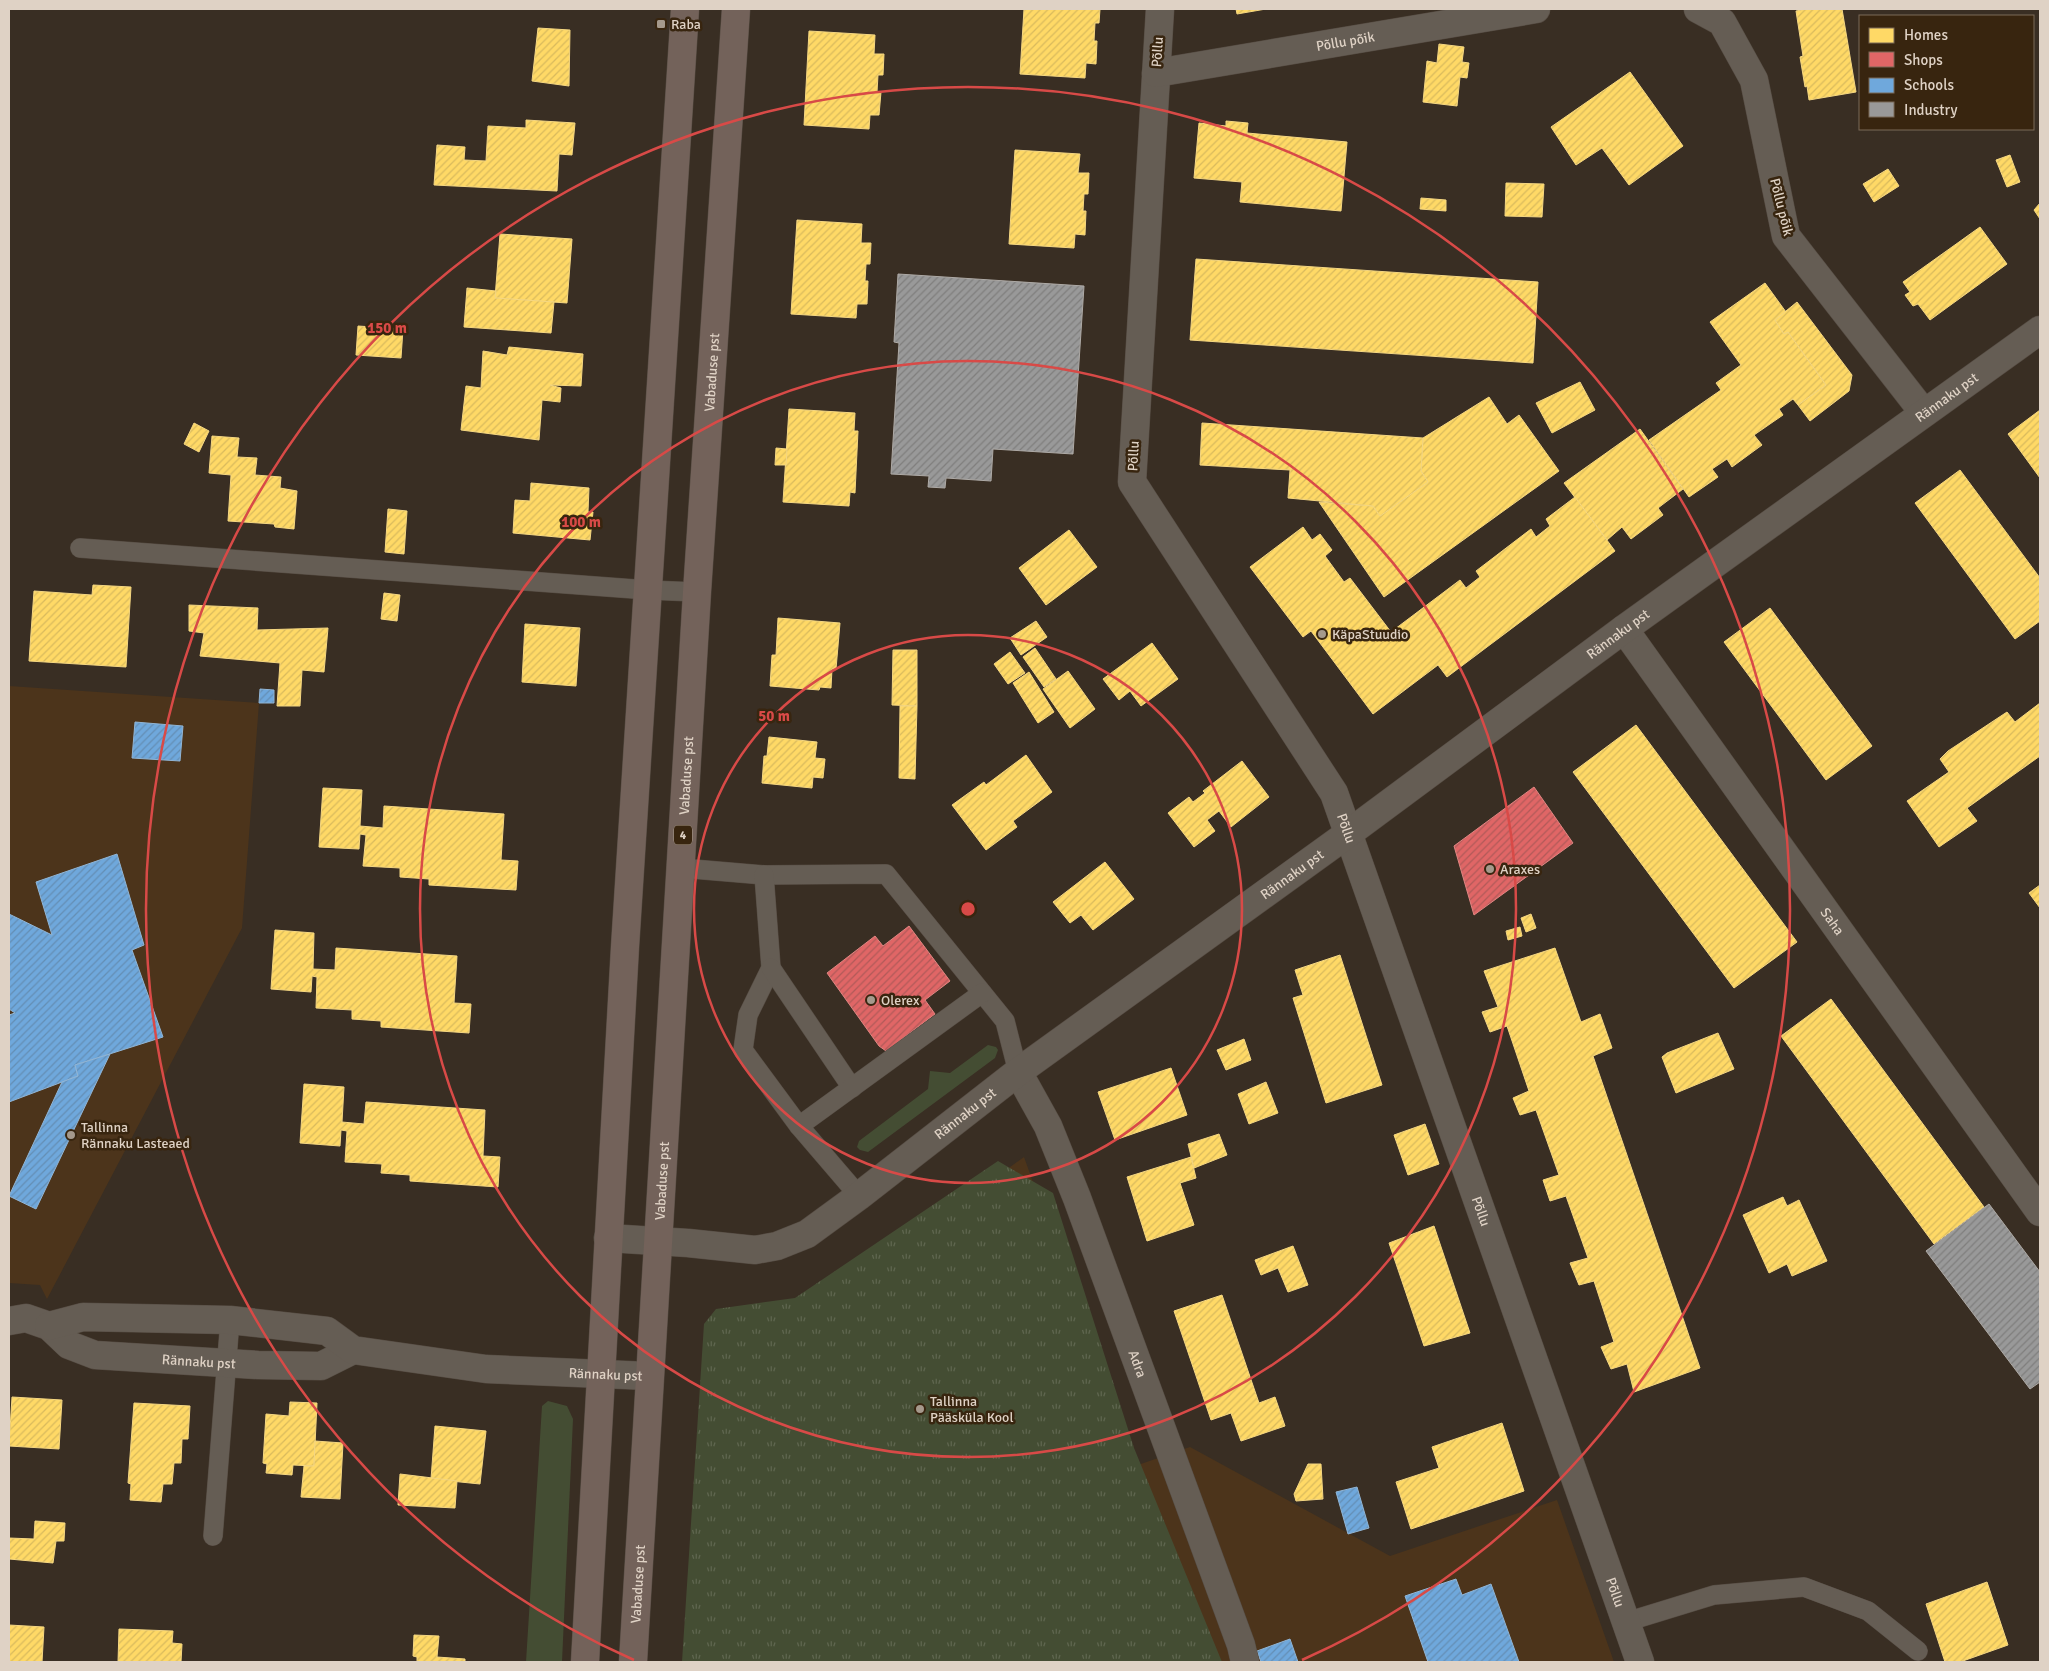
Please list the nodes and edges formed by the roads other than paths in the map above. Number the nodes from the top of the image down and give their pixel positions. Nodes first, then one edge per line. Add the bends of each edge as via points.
1 (685, 9) edge
2 (736, 9) edge
3 (1160, 9) edge
4 (1536, 9) edge
5 (1698, 9) edge
6 (1156, 73) junction
7 (2040, 330) edge
8 (1924, 413) junction
9 (80, 548) dead end
10 (648, 590) junction
11 (697, 592) junction
12 (1624, 630) junction
13 (1349, 833) junction
14 (681, 868) junction
15 (764, 875) junction
16 (771, 968) junction
17 (982, 993) junction
18 (1018, 1072) junction
19 (852, 1088) junction
20 (798, 1126) junction
21 (859, 1196) junction
22 (2040, 1212) edge
23 (608, 1238) junction
24 (658, 1241) junction
25 (230, 1320) junction
26 (9, 1321) edge
27 (49, 1326) junction
28 (353, 1350) junction
29 (227, 1362) junction
30 (600, 1373) junction
31 (649, 1376) junction
32 (213, 1536) dead end
33 (1626, 1622) junction
34 (1918, 1651) dead end
35 (585, 1662) edge
36 (633, 1662) edge
37 (1245, 1662) edge
38 (1640, 1662) edge

1 - 10 highway
2 - 11 highway, Vabaduse pst / 4
3 - 6 street, Põllu
4 - 6 street, Põllu põik
5 - 8 street, Põllu põik via 1722,22 1754,80 1786,236
6 - 13 street, Põllu via 1132,482 1334,794
7 - 8 street, Rännaku pst
8 - 12 street, Rännaku pst
9 - 10 lane
10 - 11 lane
10 - 23 highway
11 - 14 highway, Vabaduse pst / 4
12 - 13 street, Rännaku pst
12 - 22 street, Saha
13 - 18 street, Rännaku pst
13 - 33 street, Põllu
14 - 15 lane
14 - 24 highway, Vabaduse pst / 4
15 - 16 lane
15 - 17 lane via 886,874
16 - 19 lane
16 - 20 lane via 748,1015 743,1050
17 - 18 lane via 1005,1021
17 - 19 lane
18 - 21 street, Rännaku pst
18 - 37 street, Adra via 1048,1126 1076,1198
19 - 20 lane
20 - 21 lane
21 - 24 street, Rännaku pst via 806,1234 777,1246 755,1250
23 - 24 street, Rännaku pst
23 - 30 highway
24 - 31 highway, Vabaduse pst / 4
25 - 27 street, Rännaku pst via 83,1317
25 - 28 street, Rännaku pst via 327,1331
25 - 29 lane
26 - 27 street, Rännaku pst via 26,1318
27 - 29 street, Rännaku pst via 69,1345 95,1355
28 - 29 street, Rännaku pst via 321,1366
28 - 30 street, Rännaku pst via 486,1369
29 - 32 lane
30 - 31 street, Rännaku pst
30 - 35 highway
31 - 36 highway, Vabaduse pst / 4
33 - 34 lane via 1714,1596 1804,1588 1868,1611
33 - 38 street, Põllu

